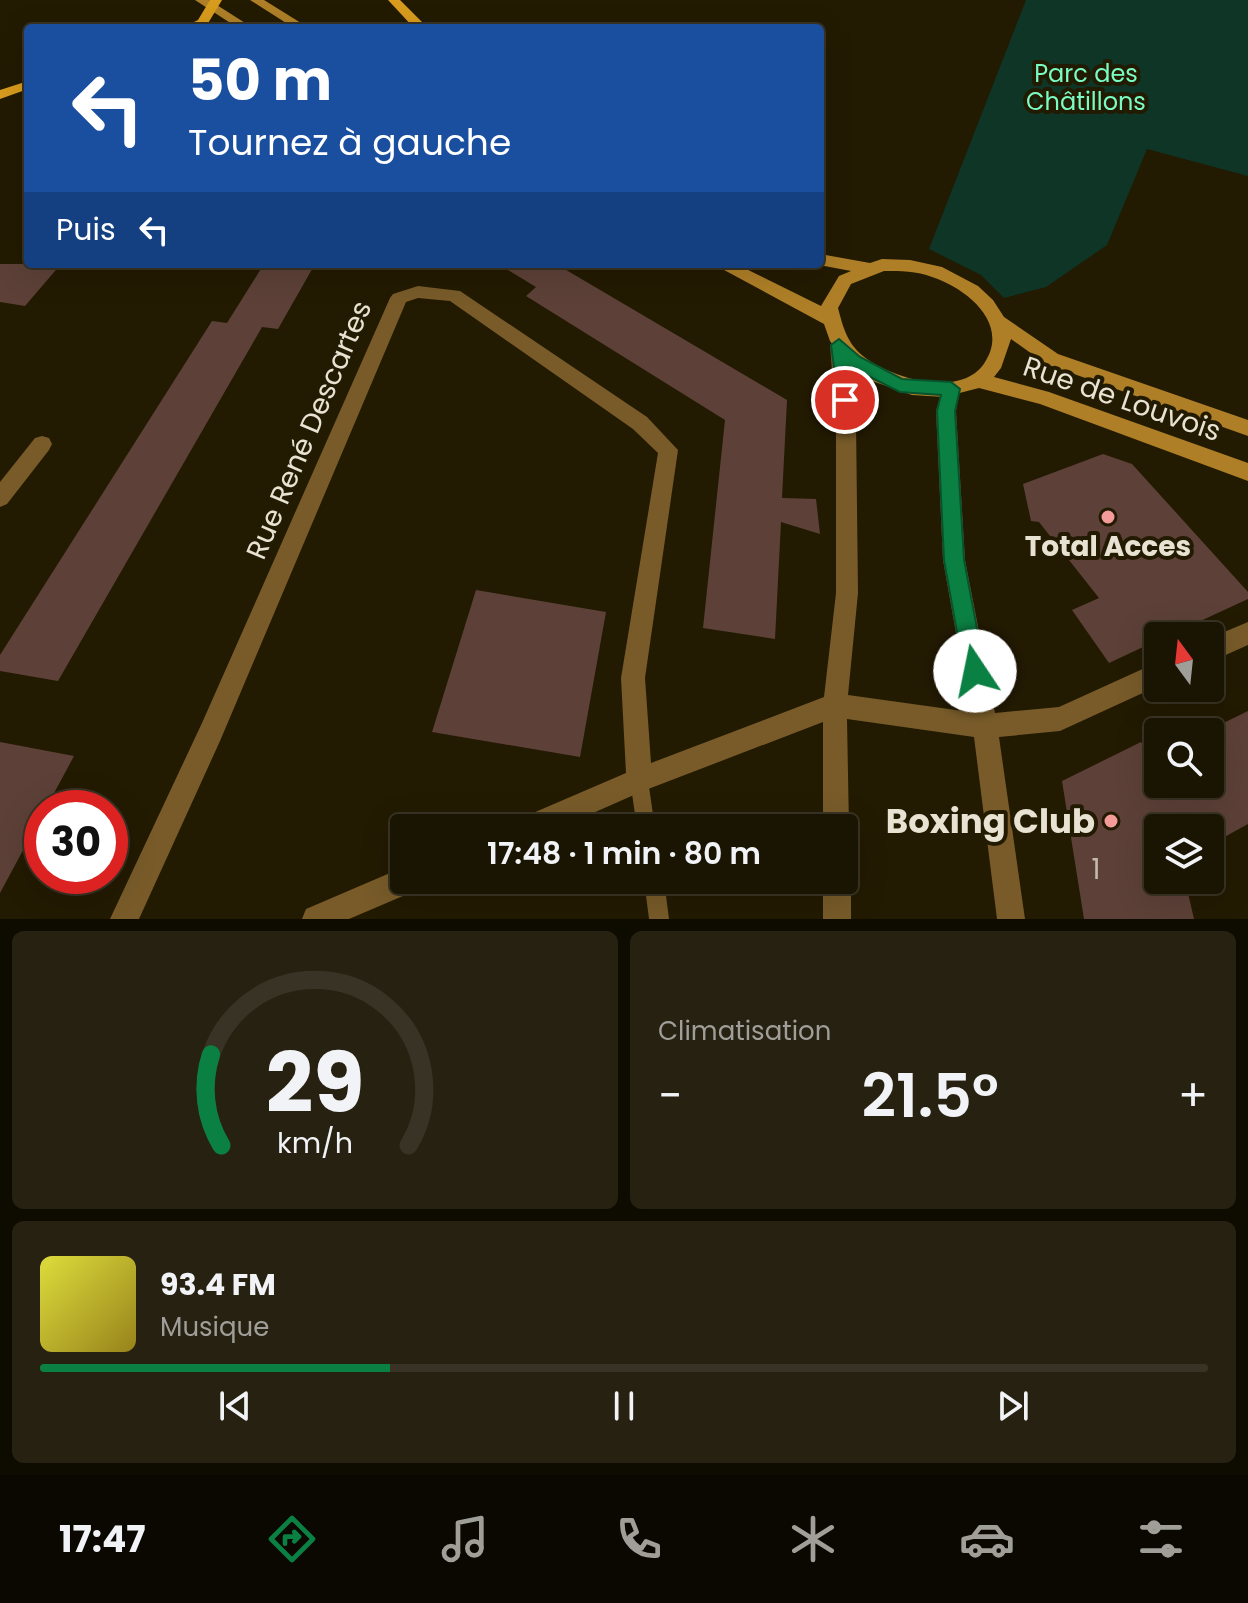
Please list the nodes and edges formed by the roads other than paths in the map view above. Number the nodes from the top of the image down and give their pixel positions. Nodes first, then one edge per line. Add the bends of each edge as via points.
1 (201, 0) edge
2 (256, 0) edge
3 (394, 0) edge
4 (214, 4) edge
5 (198, 24) edge
6 (242, 24) edge
7 (296, 24) edge
8 (410, 24) edge
9 (24, 86) edge
10 (0, 95) edge
11 (824, 261) edge
12 (730, 268) edge
13 (867, 268) junction
14 (829, 319) junction
15 (999, 322) junction
16 (839, 345) junction
17 (977, 380) junction
18 (951, 389) junction
19 (1248, 428) edge
20 (42, 444) dead end
21 (1248, 472) edge
22 (0, 498) edge
23 (1248, 633) edge
24 (1224, 644) edge
25 (1144, 680) edge
26 (835, 705) junction
27 (985, 726) junction
28 (639, 780) junction
29 (560, 814) edge
30 (644, 814) edge
31 (836, 814) edge
32 (390, 887) edge
33 (656, 894) edge
34 (837, 894) edge
35 (124, 919) edge
36 (316, 919) edge
37 (659, 919) edge
38 (837, 919) edge
39 (1011, 919) edge

1 - 4 street
2 - 7 street
3 - 8 main road
4 - 5 main road
4 - 6 street
9 - 10 main road
11 - 13 street
12 - 14 street
13 - 14 street via 837,288
13 - 15 street via 899,264 943,273 967,285
14 - 16 street
15 - 17 street via 1000,355
15 - 19 street, Rue de Louvois via 1052,359
16 - 18 street via 854,361 900,385
16 - 26 street via 846,421 847,593
17 - 18 street
17 - 21 street, Rue de Louvois via 1042,397
18 - 27 street via 946,411 954,560
20 - 22 street
23 - 24 street
25 - 27 street via 1060,719
26 - 27 street
26 - 28 street
26 - 31 street
27 - 39 street
28 - 29 street
28 - 30 lane
28 - 35 street, Rue René Descartes via 633,678 668,450 640,423 454,295 418,292 399,298
32 - 36 street
33 - 37 lane
34 - 38 street

